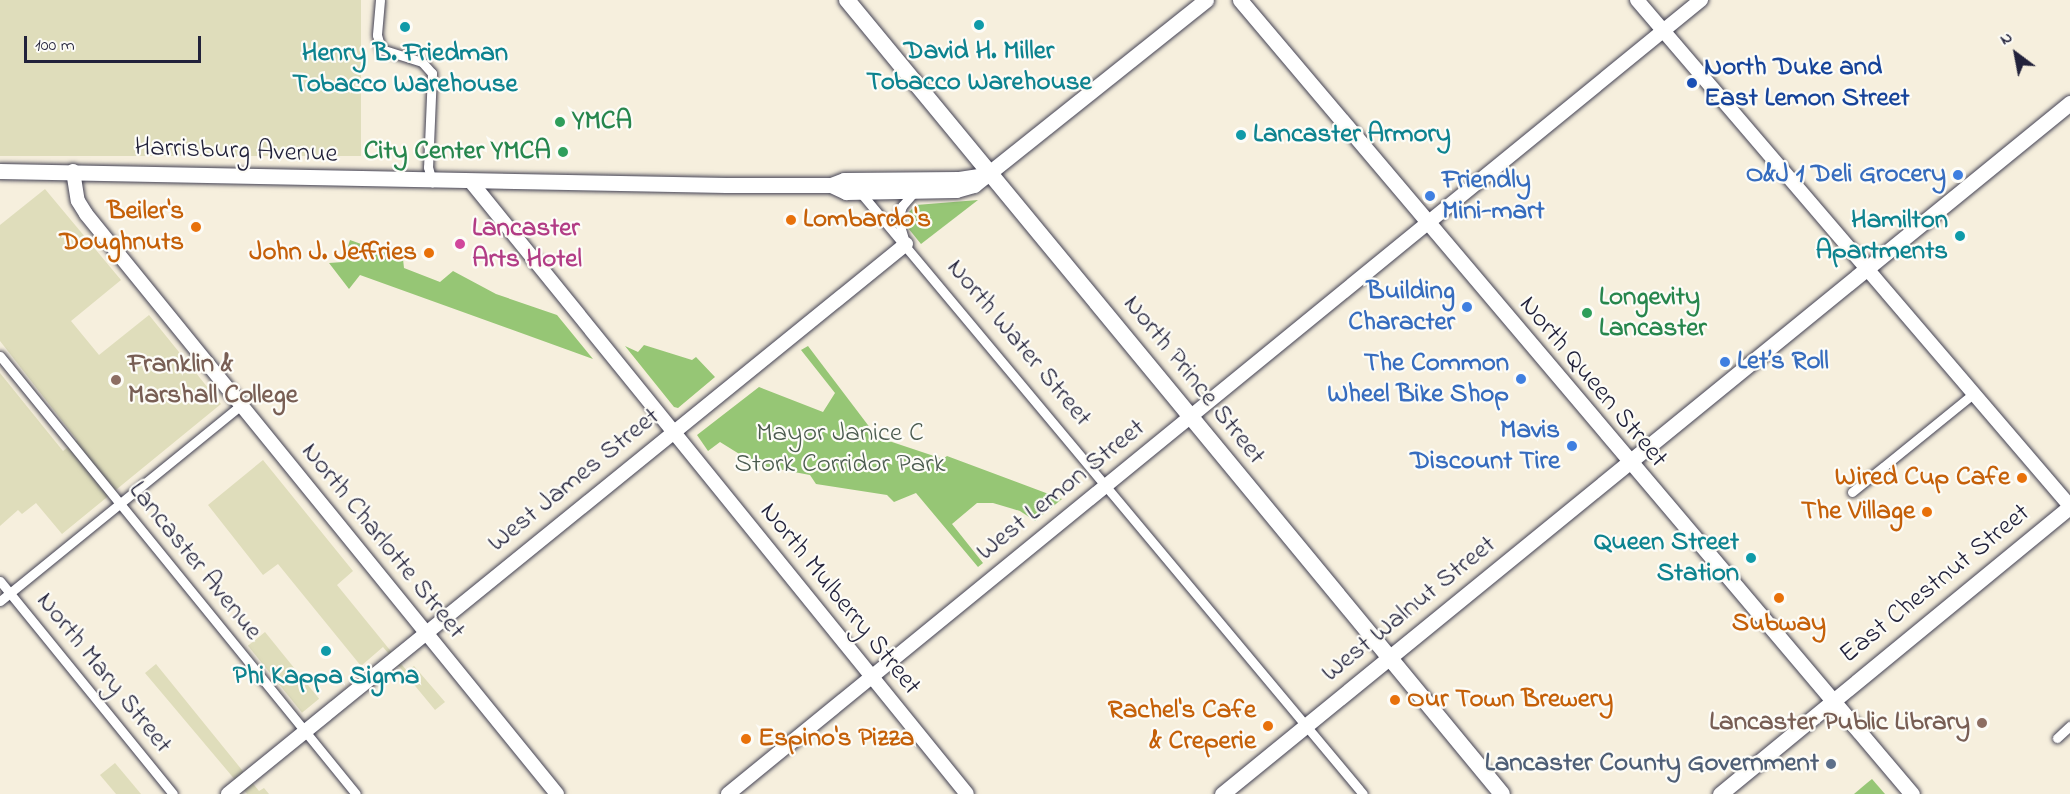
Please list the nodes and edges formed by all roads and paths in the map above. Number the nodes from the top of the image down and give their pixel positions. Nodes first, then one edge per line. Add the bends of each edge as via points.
1 (380, 0) edge
2 (846, 0) edge
3 (1206, 0) edge
4 (1240, 0) edge
5 (1637, 0) edge
6 (1701, 0) edge
7 (1664, 31) junction
8 (2070, 103) edge
9 (0, 171) edge
10 (74, 171) junction
11 (992, 174) junction
12 (432, 182) junction
13 (472, 183) junction
14 (831, 185) junction
15 (860, 192) junction
16 (915, 192) junction
17 (1426, 224) junction
18 (906, 244) junction
19 (1867, 269) junction
20 (0, 356) edge
21 (1973, 394) junction
22 (241, 405) junction
23 (1191, 416) junction
24 (673, 432) junction
25 (1629, 464) junction
26 (1107, 484) junction
27 (1852, 492) dead end
28 (119, 506) junction
29 (2070, 506) edge
30 (0, 581) edge
31 (10, 593) junction
32 (0, 601) edge
33 (426, 633) junction
34 (1389, 658) junction
35 (871, 676) junction
36 (1832, 702) junction
37 (1306, 726) junction
38 (2070, 726) edge
39 (305, 732) junction
40 (2057, 738) dead end
41 (173, 794) edge
42 (228, 794) edge
43 (356, 794) edge
44 (557, 794) edge
45 (728, 794) edge
46 (967, 794) edge
47 (1222, 794) edge
48 (1363, 794) edge
49 (1502, 794) edge
50 (1720, 794) edge
51 (1912, 794) edge

1 - 12 street via 377,34 381,49 422,62 432,73 428,167
2 - 11 highway, North Prince Street
3 - 11 main road
4 - 17 main road, North Queen Street
5 - 7 street
6 - 7 street, West Lemon Street
7 - 17 street, West Lemon Street
7 - 19 street
8 - 19 main road, West Walnut Street
9 - 10 main road, Harrisburg Avenue
10 - 12 main road, Harrisburg Avenue
10 - 22 street, North Charlotte Street via 74,188 81,207
11 - 14 main road, Harrisburg Avenue via 959,179 844,180
11 - 16 main road, Harrisburg Avenue via 956,190
11 - 23 highway, North Prince Street
12 - 13 main road, Harrisburg Avenue
13 - 14 main road, Harrisburg Avenue
13 - 24 street, North Mulberry Street
14 - 15 main road, Harrisburg Avenue via 846,192
15 - 16 main road, Harrisburg Avenue
15 - 18 street, North Water Street
16 - 18 street via 902,207 898,219
17 - 23 street, West Lemon Street
17 - 25 main road, North Queen Street
18 - 24 street, West James Street
18 - 26 street, North Water Street
19 - 21 street
19 - 25 main road, West Walnut Street
20 - 28 street, Lancaster Avenue
21 - 27 street
21 - 29 street
22 - 28 street
22 - 33 street, North Charlotte Street
23 - 26 street, West Lemon Street
23 - 34 highway, North Prince Street
24 - 33 street, West James Street
24 - 35 street, North Mulberry Street
25 - 34 main road, West Walnut Street
25 - 36 main road, North Queen Street
26 - 35 street, West Lemon Street
26 - 37 street, North Water Street
28 - 31 street
28 - 39 street, Lancaster Avenue
29 - 36 main road, East Chestnut Street
30 - 31 street, North Mary Street
31 - 32 street
31 - 41 street, North Mary Street
33 - 39 street, West James Street
33 - 44 street, North Charlotte Street
34 - 37 main road, West Walnut Street
34 - 49 highway, North Prince Street
35 - 45 street, West Lemon Street
35 - 46 street, North Mulberry Street
36 - 50 main road, East Chestnut Street
36 - 51 main road, North Queen Street
37 - 47 main road, West Walnut Street
37 - 48 street, North Water Street
38 - 40 street
39 - 42 street, West James Street
39 - 43 street, Lancaster Avenue

